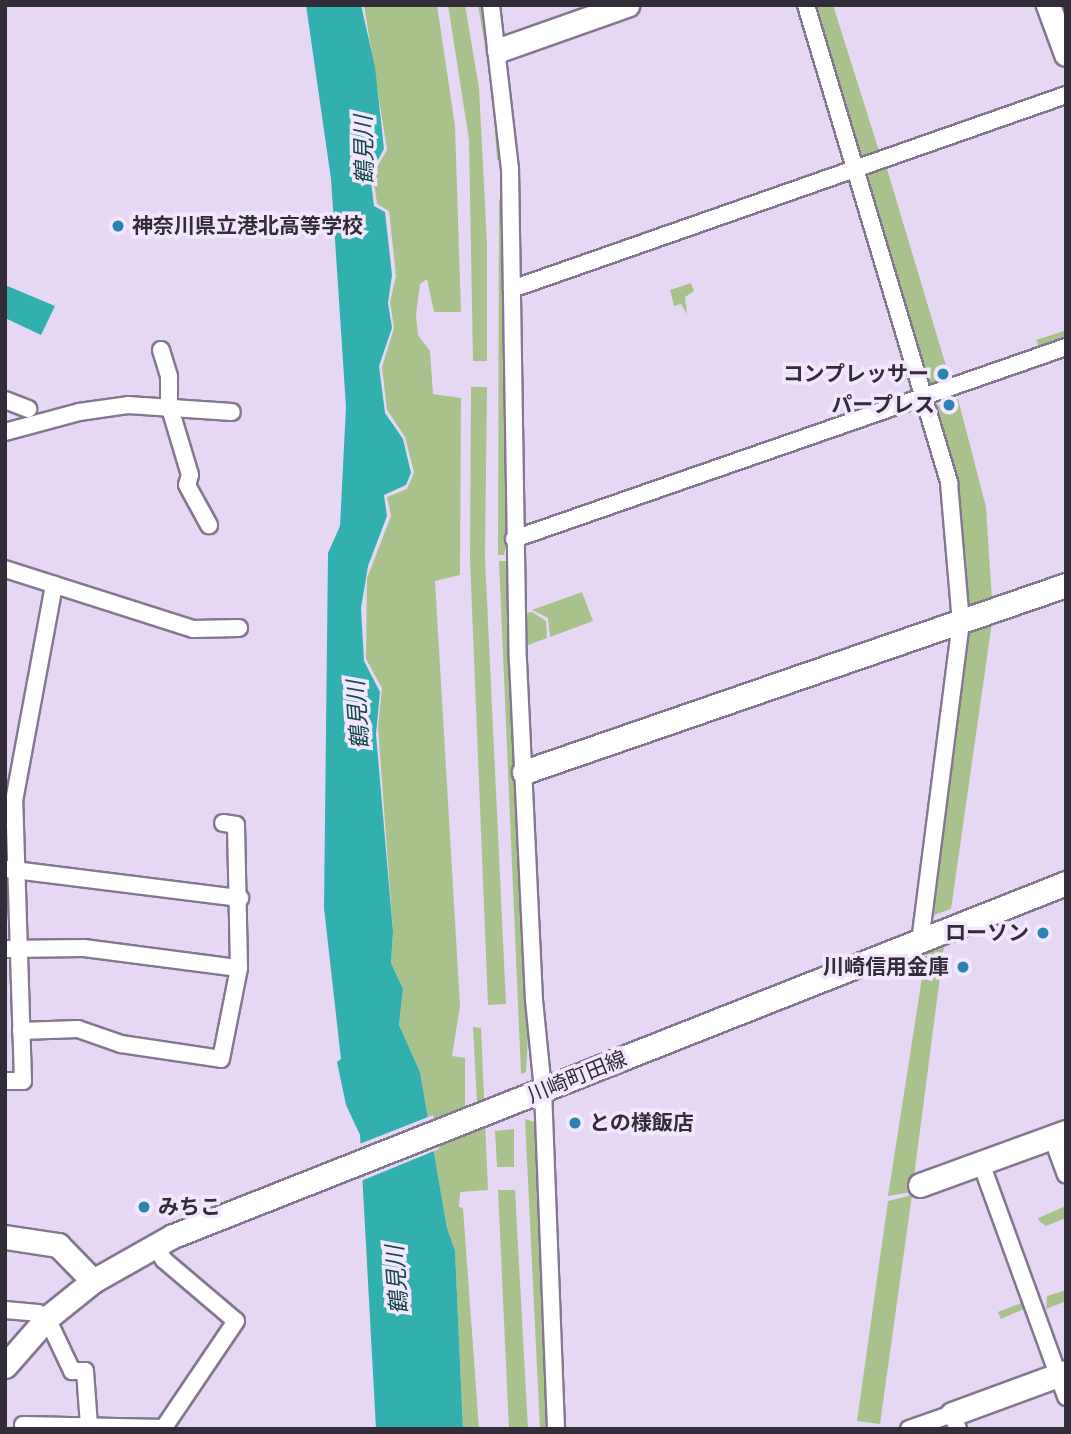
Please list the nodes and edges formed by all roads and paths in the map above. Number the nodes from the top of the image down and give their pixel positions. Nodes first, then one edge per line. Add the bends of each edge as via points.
1 (491, 5) edge
2 (627, 5) edge
3 (806, 5) edge
4 (1048, 5) edge
5 (499, 50) junction
6 (1066, 54) edge
7 (1066, 95) edge
8 (855, 169) junction
9 (512, 289) junction
10 (1066, 347) edge
11 (161, 350) dead end
12 (924, 397) junction
13 (5, 400) edge
14 (169, 405) junction
15 (28, 409) dead end
16 (232, 412) dead end
17 (5, 432) edge
18 (209, 525) dead end
19 (514, 539) junction
20 (5, 569) edge
21 (54, 585) junction
22 (1066, 585) edge
23 (961, 622) junction
24 (239, 628) dead end
25 (524, 772) junction
26 (223, 823) dead end
27 (10, 871) edge
28 (1066, 883) edge
29 (240, 898) junction
30 (919, 941) junction
31 (12, 949) edge
32 (239, 968) junction
33 (21, 1031) junction
34 (5, 1081) edge
35 (543, 1090) junction
36 (1059, 1134) edge
37 (981, 1163) junction
38 (1066, 1175) edge
39 (920, 1185) dead end
40 (5, 1237) edge
41 (155, 1245) junction
42 (93, 1281) junction
43 (5, 1310) edge
44 (47, 1318) junction
45 (5, 1366) edge
46 (1062, 1374) edge
47 (1066, 1397) edge
48 (955, 1421) edge
49 (23, 1425) dead end
50 (89, 1426) junction
51 (163, 1428) edge
52 (556, 1429) edge
53 (909, 1429) edge

1 - 5 street
2 - 5 main road
3 - 8 street
4 - 6 main road
5 - 9 street via 510,169
7 - 8 street
8 - 9 street
8 - 12 street
9 - 19 street
10 - 12 street
11 - 14 street via 169,377
12 - 19 street
12 - 23 street via 950,483
13 - 15 street
14 - 16 street
14 - 17 street via 79,412
14 - 18 street via 190,475 187,485
19 - 25 street
20 - 21 street
21 - 24 street via 192,629
21 - 27 street via 14,802
22 - 23 main road
23 - 25 main road
23 - 30 street
25 - 35 street
26 - 29 street via 236,825
27 - 29 street
27 - 31 street
28 - 30 main road, 川崎町田線
29 - 32 street
30 - 35 main road, 川崎町田線
31 - 32 street via 84,948
31 - 33 street
32 - 33 street via 221,1059 121,1044 78,1028
33 - 34 street via 23,1080
35 - 41 main road, 川崎町田線
35 - 52 street
36 - 37 main road
36 - 38 street
37 - 39 main road
37 - 46 street
40 - 42 main road via 58,1245
41 - 42 main road, 川崎町田線
41 - 51 street via 164,1260 236,1321
42 - 44 main road, 川崎町田線
43 - 44 street via 38,1312
44 - 45 main road, 川崎町田線
44 - 50 street via 72,1371 85,1371
46 - 47 street
46 - 48 main road
48 - 53 street
49 - 50 street
50 - 51 street

